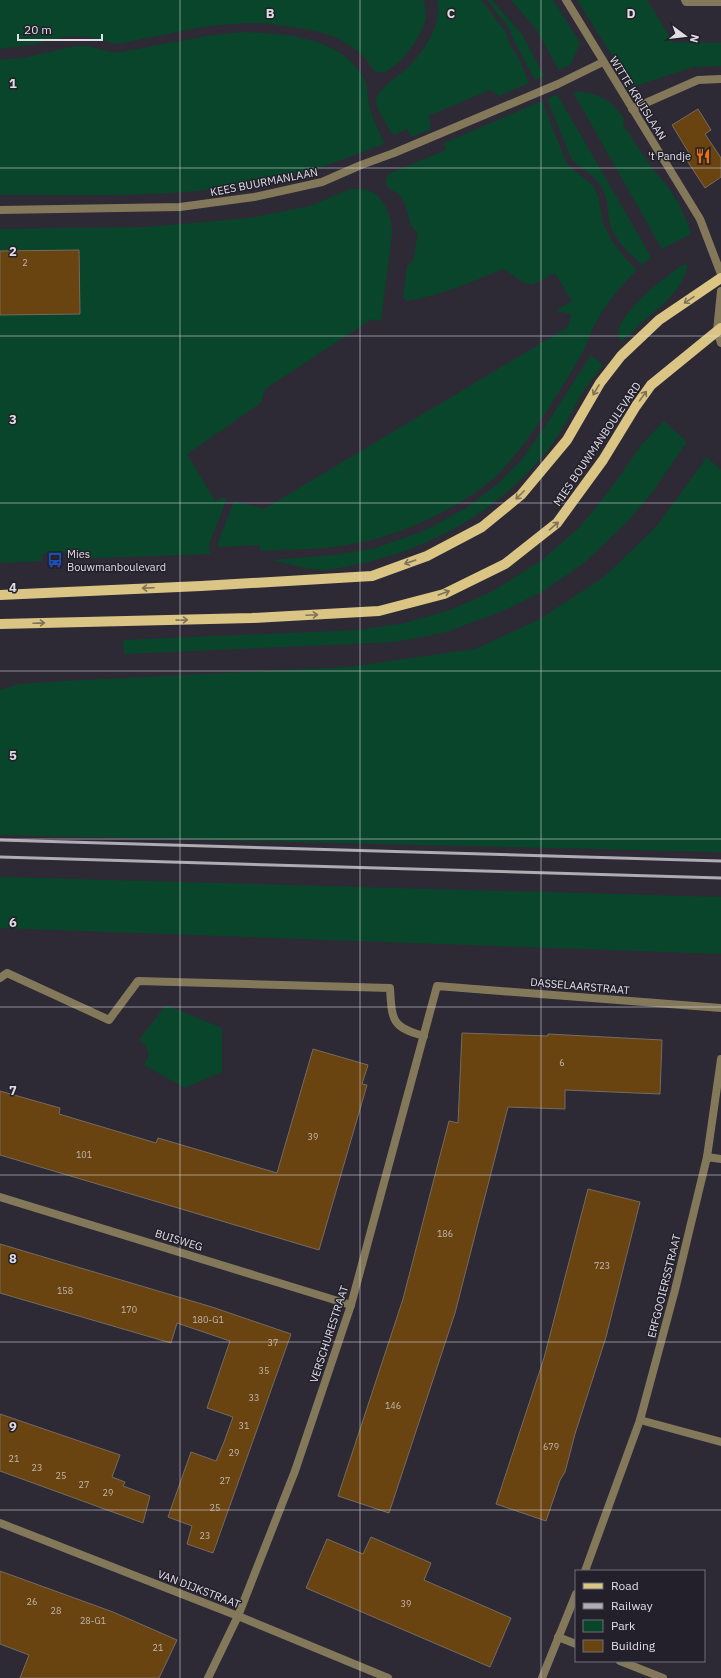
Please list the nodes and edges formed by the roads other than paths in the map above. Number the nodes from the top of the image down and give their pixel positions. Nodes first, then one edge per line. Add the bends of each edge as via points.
1 (566, 0) edge
2 (685, 0) edge
3 (721, 2) edge
4 (603, 62) junction
5 (721, 79) edge
6 (632, 109) junction
7 (0, 210) edge
8 (721, 274) edge
9 (721, 278) edge
10 (721, 291) edge
11 (719, 329) edge
12 (721, 343) edge
13 (0, 595) edge
14 (0, 624) edge
15 (0, 978) edge
16 (437, 986) joint
17 (721, 1008) edge
18 (424, 1036) junction
19 (721, 1059) edge
20 (707, 1157) junction
21 (721, 1159) edge
22 (0, 1197) edge
23 (351, 1305) junction
24 (640, 1420) junction
25 (721, 1442) edge
26 (0, 1523) edge
27 (585, 1570) edge
28 (575, 1596) edge
29 (238, 1616) junction
30 (558, 1637) junction
31 (575, 1644) edge
32 (623, 1662) edge
33 (208, 1678) edge
34 (388, 1678) edge
35 (542, 1678) edge
36 (663, 1678) edge

1 - 4 street, WITTE KRUISLAAN
2 - 3 street
4 - 6 street, WITTE KRUISLAAN
4 - 7 street, KEES BUURMANLAAN via 558,84 322,182 254,197 180,208
5 - 6 street via 698,80
6 - 8 street, WITTE KRUISLAAN via 700,219
9 -> 13 main road via 660,320 621,356 600,382 567,440 521,495 482,527 427,556 372,576
10 - 11 street
11 - 12 street
14 -> 11 main road, MIES BOUWMANBOULEVARD via 252,618 379,611 444,594 505,564 557,523 603,460 651,385
15 - 18 street via 7,973 109,1020 138,981 390,988 391,1014 399,1027
16 - 17 street, DASSELAARSTRAAT
16 - 18 street, VERSCHURESTRAAT
18 - 23 street, VERSCHURESTRAAT
19 - 20 street, ERFGOOIERSSTRAAT
20 - 21 street
20 - 24 street, ERFGOOIERSSTRAAT
22 - 23 street, BUISWEG
23 - 29 street, VERSCHURESTRAAT via 295,1471
24 - 25 street
24 - 27 street, ERFGOOIERSSTRAAT
26 - 29 street, VAN DIJKSTRAAT
28 - 30 street
29 - 33 street, VERSCHURESTRAAT
29 - 34 street, VAN DIJKSTRAAT
30 - 31 street
30 - 35 street
32 - 36 street

